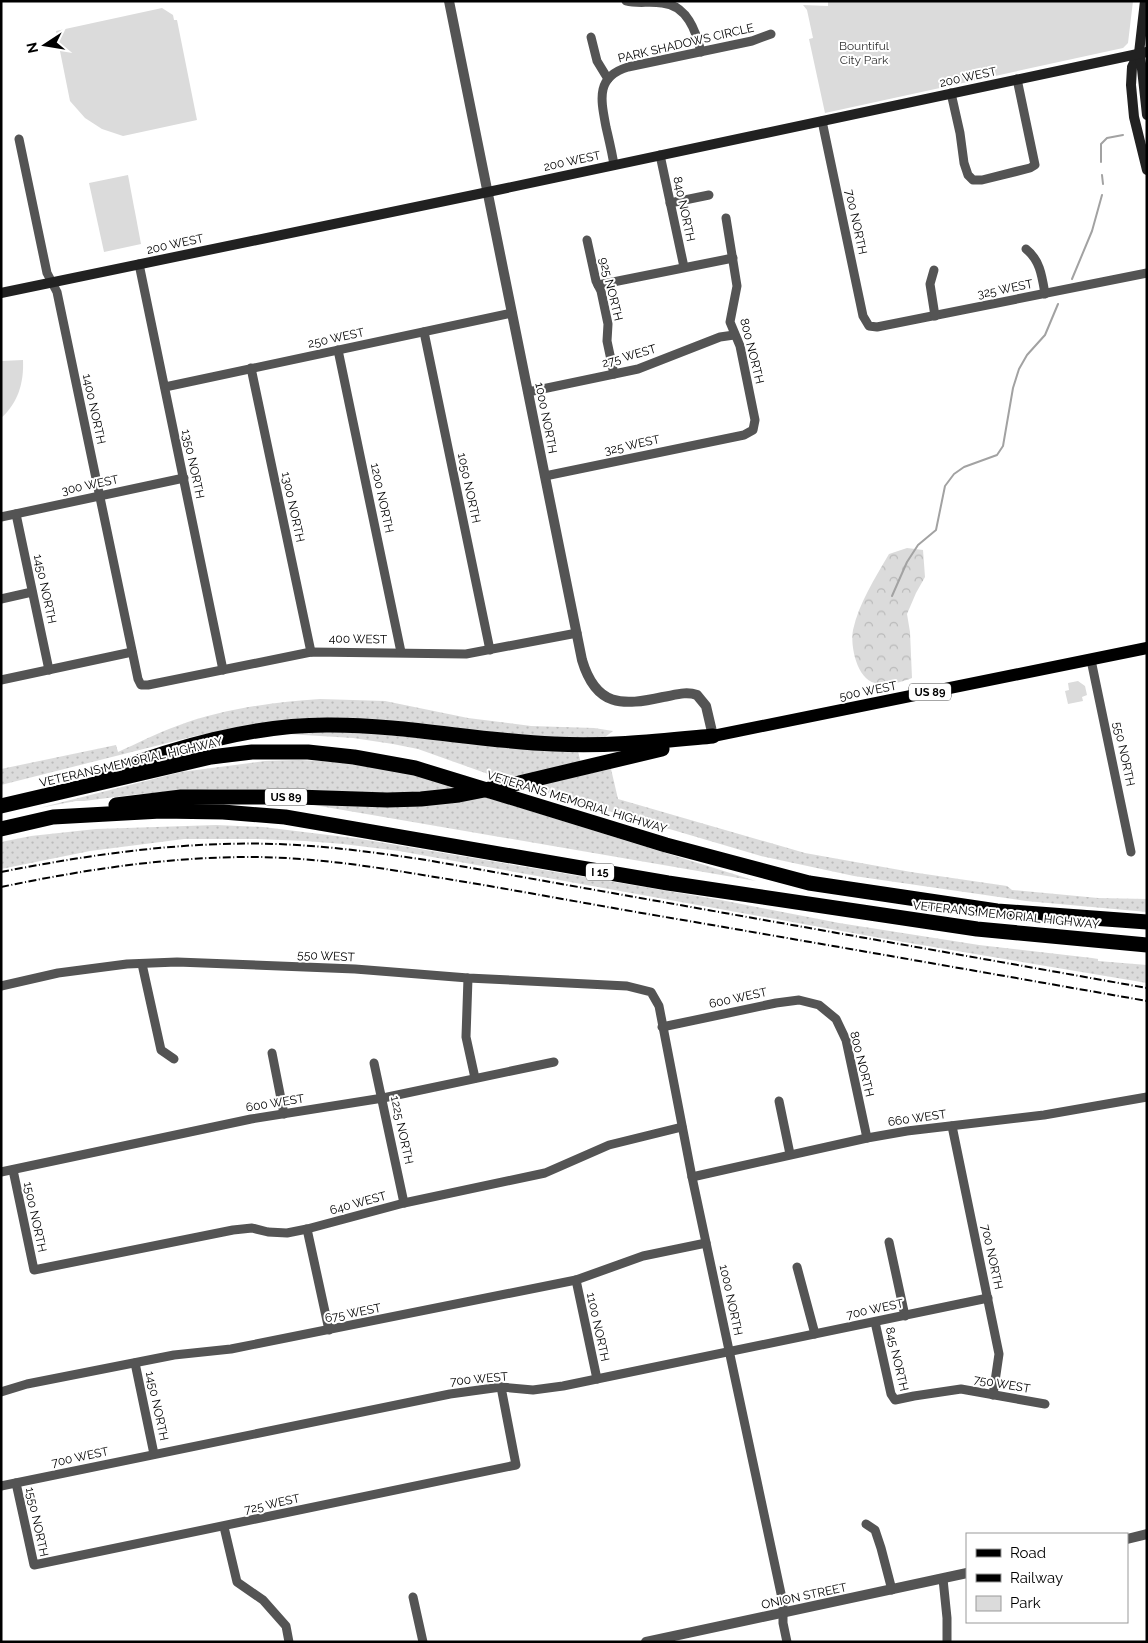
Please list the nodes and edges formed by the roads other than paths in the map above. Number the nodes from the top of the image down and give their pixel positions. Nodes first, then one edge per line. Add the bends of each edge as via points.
1 (449, 1) edge
2 (626, 1) edge
3 (1145, 1) edge
4 (770, 34) dead end
5 (591, 37) dead end
6 (701, 52) junction
7 (1143, 53) edge
8 (608, 79) junction
9 (1017, 79) junction
10 (951, 93) junction
11 (1147, 115) edge
12 (822, 121) junction
13 (19, 139) dead end
14 (660, 155) junction
15 (614, 165) junction
16 (1147, 170) edge
17 (488, 192) junction
18 (710, 195) dead end
19 (670, 203) junction
20 (726, 218) dead end
21 (587, 240) dead end
22 (1026, 249) dead end
23 (733, 258) junction
24 (139, 264) junction
25 (684, 268) junction
26 (934, 270) dead end
27 (1147, 273) edge
28 (52, 282) junction
29 (598, 285) junction
30 (1, 293) edge
31 (1045, 294) junction
32 (512, 313) junction
33 (935, 316) junction
34 (869, 326) joint
35 (424, 332) junction
36 (734, 335) junction
37 (338, 350) junction
38 (251, 368) junction
39 (614, 374) junction
40 (165, 387) junction
41 (528, 392) junction
42 (753, 430) joint
43 (545, 476) junction
44 (184, 478) junction
45 (99, 496) junction
46 (16, 514) junction
47 (1, 517) edge
48 (32, 592) junction
49 (1, 598) edge
50 (577, 633) junction
51 (1147, 648) edge
52 (490, 650) junction
53 (132, 652) junction
54 (311, 652) junction
55 (401, 652) junction
56 (1091, 660) junction
57 (49, 670) junction
58 (224, 670) junction
59 (1, 680) edge
60 (141, 685) joint
61 (713, 736) junction
62 (42, 798) junction
63 (1, 806) edge
64 (53, 818) junction
65 (1, 829) edge
66 (1131, 852) dead end
67 (1147, 922) edge
68 (1147, 945) edge
69 (142, 964) junction
70 (468, 978) junction
71 (1, 986) edge
72 (651, 992) joint
73 (819, 1005) joint
74 (662, 1026) junction
75 (272, 1053) dead end
76 (174, 1059) dead end
77 (554, 1062) dead end
78 (374, 1063) dead end
79 (475, 1078) junction
80 (1147, 1097) edge
81 (382, 1098) junction
82 (779, 1101) dead end
83 (284, 1114) junction
84 (952, 1126) junction
85 (682, 1127) junction
86 (867, 1138) junction
87 (790, 1154) junction
88 (12, 1170) junction
89 (1, 1172) edge
90 (692, 1176) junction
91 (404, 1203) junction
92 (307, 1229) junction
93 (889, 1242) dead end
94 (706, 1243) junction
95 (797, 1267) dead end
96 (34, 1270) joint
97 (576, 1280) junction
98 (988, 1298) junction
99 (905, 1316) junction
100 (875, 1322) junction
101 (329, 1330) junction
102 (814, 1334) junction
103 (729, 1351) junction
104 (135, 1363) junction
105 (597, 1378) junction
106 (501, 1387) junction
107 (1, 1392) edge
108 (994, 1395) junction
109 (895, 1400) joint
110 (1045, 1404) dead end
111 (154, 1454) junction
112 (16, 1484) junction
113 (1, 1486) edge
114 (866, 1524) dead end
115 (224, 1527) junction
116 (1147, 1534) edge
117 (1128, 1539) edge
118 (34, 1565) joint
119 (966, 1574) edge
120 (943, 1579) junction
121 (892, 1590) junction
122 (413, 1597) dead end
123 (783, 1613) junction
124 (681, 1638) edge
125 (289, 1642) edge
126 (423, 1642) edge
127 (646, 1642) edge
128 (787, 1642) edge
129 (947, 1642) edge

1 - 17 street, 1000 NORTH
2 - 6 street via 664,3 679,10 692,24
3 - 7 main road
4 - 6 street, PARK SHADOWS CIRCLE
5 - 8 street via 597,61
6 - 8 street, PARK SHADOWS CIRCLE via 628,67
7 - 9 main road, 200 WEST
7 - 11 main road
7 - 16 main road via 1132,68 1132,98
8 - 15 street, PARK SHADOWS CIRCLE via 601,98
9 - 10 main road, 200 WEST
9 - 10 street via 1035,165 982,180 973,180 966,171
10 - 12 main road, 200 WEST
12 - 14 main road, 200 WEST
12 - 34 street, 700 NORTH via 863,316
13 - 28 street, 1400 NORTH via 46,273
14 - 15 main road, 200 WEST
14 - 19 street, 840 NORTH
15 - 17 main road, 200 WEST
17 - 24 main road, 200 WEST
17 - 32 street, 1000 NORTH
18 - 19 street
19 - 25 street, 840 NORTH
20 - 23 street, 800 NORTH
21 - 29 street, 925 NORTH
22 - 31 street via 1038,263
23 - 25 street
23 - 36 street, 800 NORTH via 737,286 730,322
24 - 28 main road, 200 WEST
24 - 40 street, 1350 NORTH
25 - 29 street
26 - 33 street via 930,284
27 - 31 street, 325 WEST
28 - 30 main road, 200 WEST
28 - 45 street, 1400 NORTH via 57,292
29 - 39 street, 925 NORTH via 608,324 607,344
31 - 33 street, 325 WEST
32 - 35 street, 250 WEST
32 - 41 street, 1000 NORTH
33 - 34 street, 325 WEST
35 - 37 street, 250 WEST
35 - 52 street, 1050 NORTH
36 - 39 street, 275 WEST via 720,337 644,367
36 - 42 street, 800 NORTH via 740,346 755,420
37 - 38 street, 250 WEST
37 - 55 street, 1200 NORTH
38 - 40 street, 250 WEST
38 - 54 street, 1300 NORTH
39 - 41 street, 275 WEST
40 - 44 street, 1350 NORTH
41 - 43 street, 1000 NORTH
42 - 43 street, 325 WEST via 744,435
43 - 50 street, 1000 NORTH
44 - 45 street, 300 WEST
44 - 58 street, 1350 NORTH
45 - 46 street, 300 WEST
45 - 53 street, 1400 NORTH
46 - 47 street, 300 WEST
46 - 48 street, 1450 NORTH
48 - 49 street
48 - 57 street, 1450 NORTH
50 - 52 street, 400 WEST
50 - 61 street, 1000 NORTH via 586,673 600,692 632,703 685,693 698,695 706,706
51 - 56 main road, 500 WEST / US 89
52 - 55 street, 400 WEST via 466,654
53 - 57 street
53 - 60 street, 1400 NORTH
54 - 55 street, 400 WEST
54 - 58 street, 400 WEST
56 - 61 main road, 500 WEST / US 89
56 - 66 street, 550 NORTH
57 - 59 street
58 - 60 street, 400 WEST
61 - 62 highway, US 89 via 630,744 554,744 395,728 329,725 258,731 137,762
61 - 64 highway, US 89 via 460,795 387,800 181,797 108,806
62 - 63 highway, VETERANS MEMORIAL HIGHWAY
62 - 67 highway, VETERANS MEMORIAL HIGHWAY via 211,757 252,752 308,752 354,757 415,768 676,848 809,883 997,911
64 - 65 highway, VETERANS MEMORIAL HIGHWAY / I 15
64 - 68 highway, VETERANS MEMORIAL HIGHWAY / I 15 via 161,811 286,817 668,883 968,928
69 - 70 street, 550 WEST via 283,966
69 - 71 street, 550 WEST via 58,973
69 - 76 street via 161,1050
70 - 72 street, 550 WEST via 627,986
70 - 79 street via 466,1038
72 - 74 street, 1000 NORTH via 659,1006
73 - 74 street, 600 WEST via 799,1000 776,1003
73 - 86 street, 800 NORTH via 836,1019 846,1040
74 - 85 street, 1000 NORTH
75 - 83 street
77 - 79 street, 600 WEST
78 - 81 street, 1225 NORTH
79 - 81 street, 600 WEST
80 - 84 street, 660 WEST via 1044,1115
81 - 83 street, 600 WEST
81 - 91 street, 1225 NORTH
82 - 87 street
83 - 88 street, 600 WEST
84 - 86 street, 660 WEST
84 - 98 street, 700 NORTH
85 - 90 street, 1000 NORTH
85 - 91 street, 640 WEST via 609,1145 545,1173
86 - 87 street, 660 WEST
87 - 90 street, 660 WEST
88 - 89 street, 600 WEST
88 - 96 street, 1500 NORTH
90 - 94 street, 1000 NORTH
91 - 92 street, 640 WEST
92 - 96 street, 640 WEST via 287,1233 252,1228 233,1230
92 - 101 street
93 - 99 street
94 - 97 street, 675 WEST via 643,1256
94 - 103 street, 1000 NORTH
95 - 102 street
97 - 101 street, 675 WEST
97 - 105 street, 1100 NORTH
98 - 99 street, 700 WEST
98 - 108 street, 700 NORTH via 999,1354
99 - 100 street, 700 WEST
100 - 102 street, 700 WEST
100 - 109 street, 845 NORTH
101 - 104 street, 675 WEST
102 - 103 street, 700 WEST
103 - 105 street, 700 WEST
103 - 123 street, 1000 NORTH
104 - 107 street, 675 WEST
104 - 111 street, 1450 NORTH
105 - 106 street, 700 WEST via 533,1390
106 - 111 street, 700 WEST via 450,1394
106 - 115 street, 725 WEST via 516,1466
108 - 109 street, 750 WEST via 961,1389
108 - 110 street, 750 WEST
111 - 112 street, 700 WEST
112 - 113 street, 700 WEST
112 - 118 street, 1550 NORTH
114 - 121 street via 875,1530
115 - 118 street, 725 WEST
115 - 125 street via 237,1582 263,1600 286,1626
116 - 117 street
119 - 120 street, ONION STREET
120 - 121 street, ONION STREET
120 - 129 street
121 - 123 street, ONION STREET
122 - 126 street
123 - 124 street, ONION STREET
123 - 128 street, 1000 NORTH
124 - 127 street, ONION STREET

